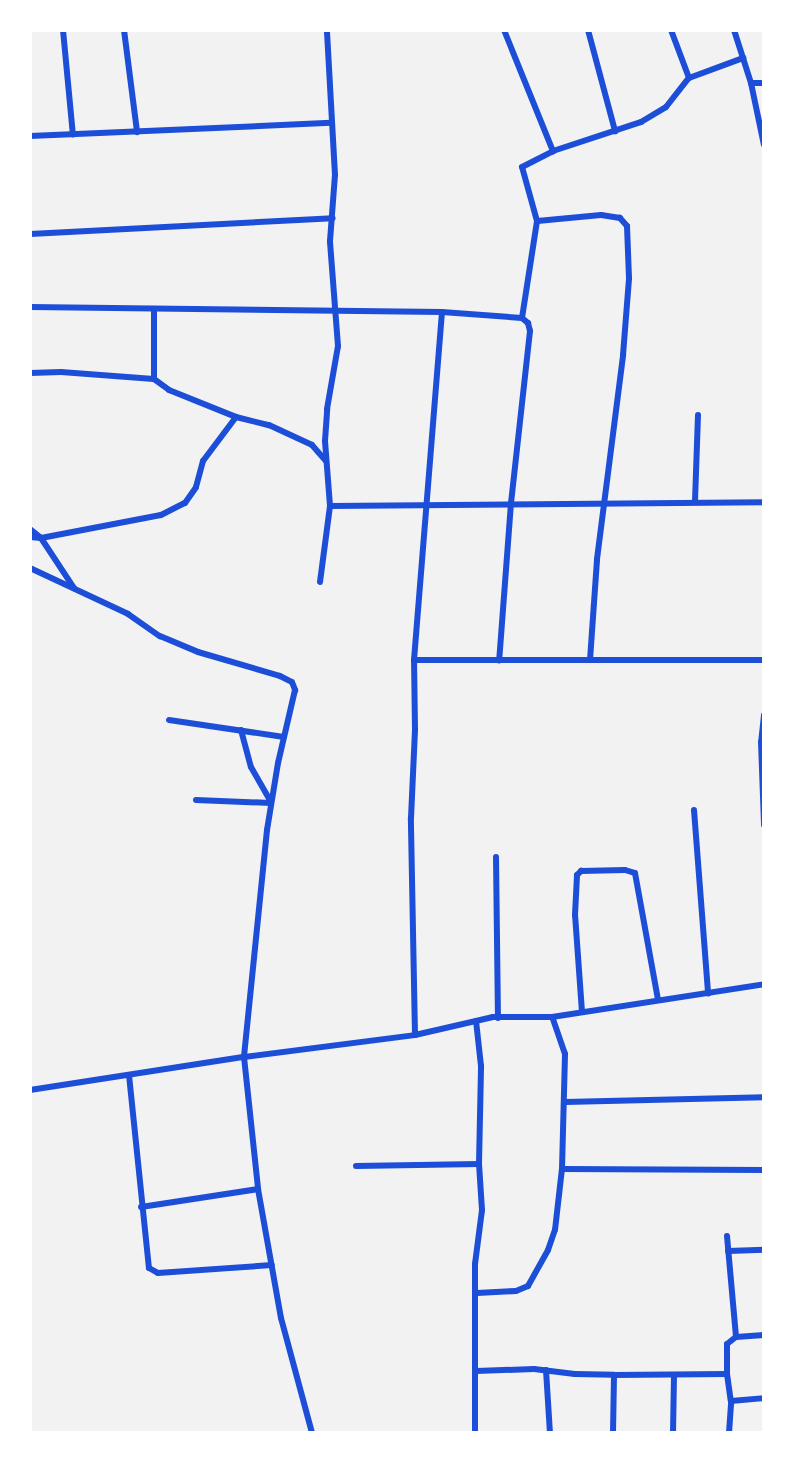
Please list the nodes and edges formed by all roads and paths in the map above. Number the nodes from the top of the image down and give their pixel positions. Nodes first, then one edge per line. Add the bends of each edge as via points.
1 (63, 30) edge
2 (124, 30) edge
3 (327, 30) edge
4 (504, 30) edge
5 (588, 30) edge
6 (671, 30) edge
7 (734, 30) edge
8 (742, 58) junction
9 (689, 78) junction
10 (751, 83) junction
11 (764, 83) edge
12 (332, 123) junction
13 (615, 131) junction
14 (137, 132) junction
15 (73, 135) junction
16 (30, 136) edge
17 (764, 145) edge
18 (553, 151) junction
19 (333, 218) junction
20 (537, 221) junction
21 (30, 234) edge
22 (30, 308) edge
23 (154, 309) junction
24 (442, 312) junction
25 (334, 313) junction
26 (522, 318) junction
27 (30, 373) edge
28 (154, 379) junction
29 (698, 416) dead end
30 (236, 417) junction
31 (327, 462) junction
32 (695, 501) junction
33 (764, 502) edge
34 (511, 503) junction
35 (603, 503) junction
36 (426, 504) junction
37 (330, 506) junction
38 (30, 529) edge
39 (30, 537) edge
40 (41, 538) junction
41 (30, 568) edge
42 (320, 582) dead end
43 (74, 588) junction
44 (414, 660) junction
45 (590, 660) junction
46 (764, 660) edge
47 (498, 661) junction
48 (764, 715) edge
49 (169, 720) dead end
50 (241, 730) junction
51 (284, 737) junction
52 (195, 800) dead end
53 (271, 803) junction
54 (694, 810) dead end
55 (764, 825) edge
56 (496, 857) dead end
57 (764, 984) edge
58 (708, 993) junction
59 (658, 1000) junction
60 (582, 1012) junction
61 (552, 1017) junction
62 (498, 1018) junction
63 (476, 1021) junction
64 (416, 1035) junction
65 (244, 1057) junction
66 (129, 1075) junction
67 (30, 1090) edge
68 (764, 1096) edge
69 (565, 1102) junction
70 (479, 1164) junction
71 (356, 1166) dead end
72 (562, 1169) junction
73 (764, 1170) edge
74 (258, 1189) junction
75 (141, 1207) junction
76 (727, 1236) dead end
77 (764, 1250) edge
78 (728, 1251) junction
79 (272, 1265) junction
80 (477, 1293) junction
81 (764, 1335) edge
82 (736, 1337) junction
83 (546, 1370) junction
84 (476, 1371) junction
85 (727, 1374) junction
86 (614, 1375) junction
87 (674, 1375) junction
88 (764, 1398) edge
89 (731, 1401) junction
90 (312, 1433) edge
91 (476, 1433) edge
92 (550, 1433) edge
93 (613, 1433) edge
94 (673, 1433) edge
95 (729, 1433) edge

1 - 15 street
2 - 14 street
3 - 12 street
4 - 18 street
5 - 13 street
6 - 9 street
7 - 8 street
8 - 9 street
8 - 10 street
9 - 13 street via 666,106 641,122
10 - 11 street
10 - 17 street
12 - 14 street
12 - 19 street
13 - 18 street
14 - 15 street
15 - 16 street
18 - 20 street via 522,167
19 - 21 street
19 - 25 street via 330,242
20 - 26 street
20 - 35 street via 601,216 620,218 627,226 629,278 623,355
22 - 23 street
23 - 25 street
23 - 28 street
24 - 25 street
24 - 26 street
24 - 36 street
25 - 31 street via 338,346 327,410
26 - 34 street via 530,331
27 - 28 street
28 - 30 street via 169,390
29 - 32 street
30 - 31 street via 269,425 312,445
30 - 40 street via 203,461 196,487 185,503 161,515
31 - 37 street
32 - 33 street
32 - 35 street
34 - 35 street
34 - 36 street
34 - 47 street
35 - 45 street
36 - 37 street
36 - 44 street
37 - 42 street
38 - 40 street
39 - 40 street
40 - 43 street
41 - 43 street
43 - 51 street via 128,614 160,636 292,682 295,690
44 - 47 street
44 - 64 street via 411,818
45 - 46 street
45 - 47 street
48 - 55 street
49 - 50 street
50 - 51 street
50 - 53 street via 250,767
51 - 53 street
52 - 53 street
53 - 65 street
54 - 58 street
56 - 62 street
57 - 58 street
58 - 59 street
59 - 60 street
59 - 60 street via 635,873 581,872 577,875 575,915
60 - 61 street
61 - 62 street
61 - 69 street via 565,1054
62 - 63 street
63 - 64 street
63 - 70 street via 482,1066
64 - 65 street
65 - 66 street
65 - 74 street
66 - 67 street
66 - 75 street
68 - 69 street
69 - 72 street
70 - 71 street
70 - 80 street via 482,1209 475,1264
72 - 73 street
72 - 80 street via 555,1230 549,1250 528,1286 516,1291
74 - 75 street
74 - 79 street
75 - 79 street via 146,1257 149,1268 158,1274
76 - 78 street
77 - 78 street
78 - 82 street
79 - 90 street via 281,1318
80 - 84 street
81 - 82 street
82 - 85 street via 727,1344
83 - 84 street
83 - 86 street
83 - 92 street
84 - 91 street
85 - 87 street
85 - 89 street
86 - 87 street
86 - 93 street
87 - 94 street
88 - 89 street
89 - 95 street

